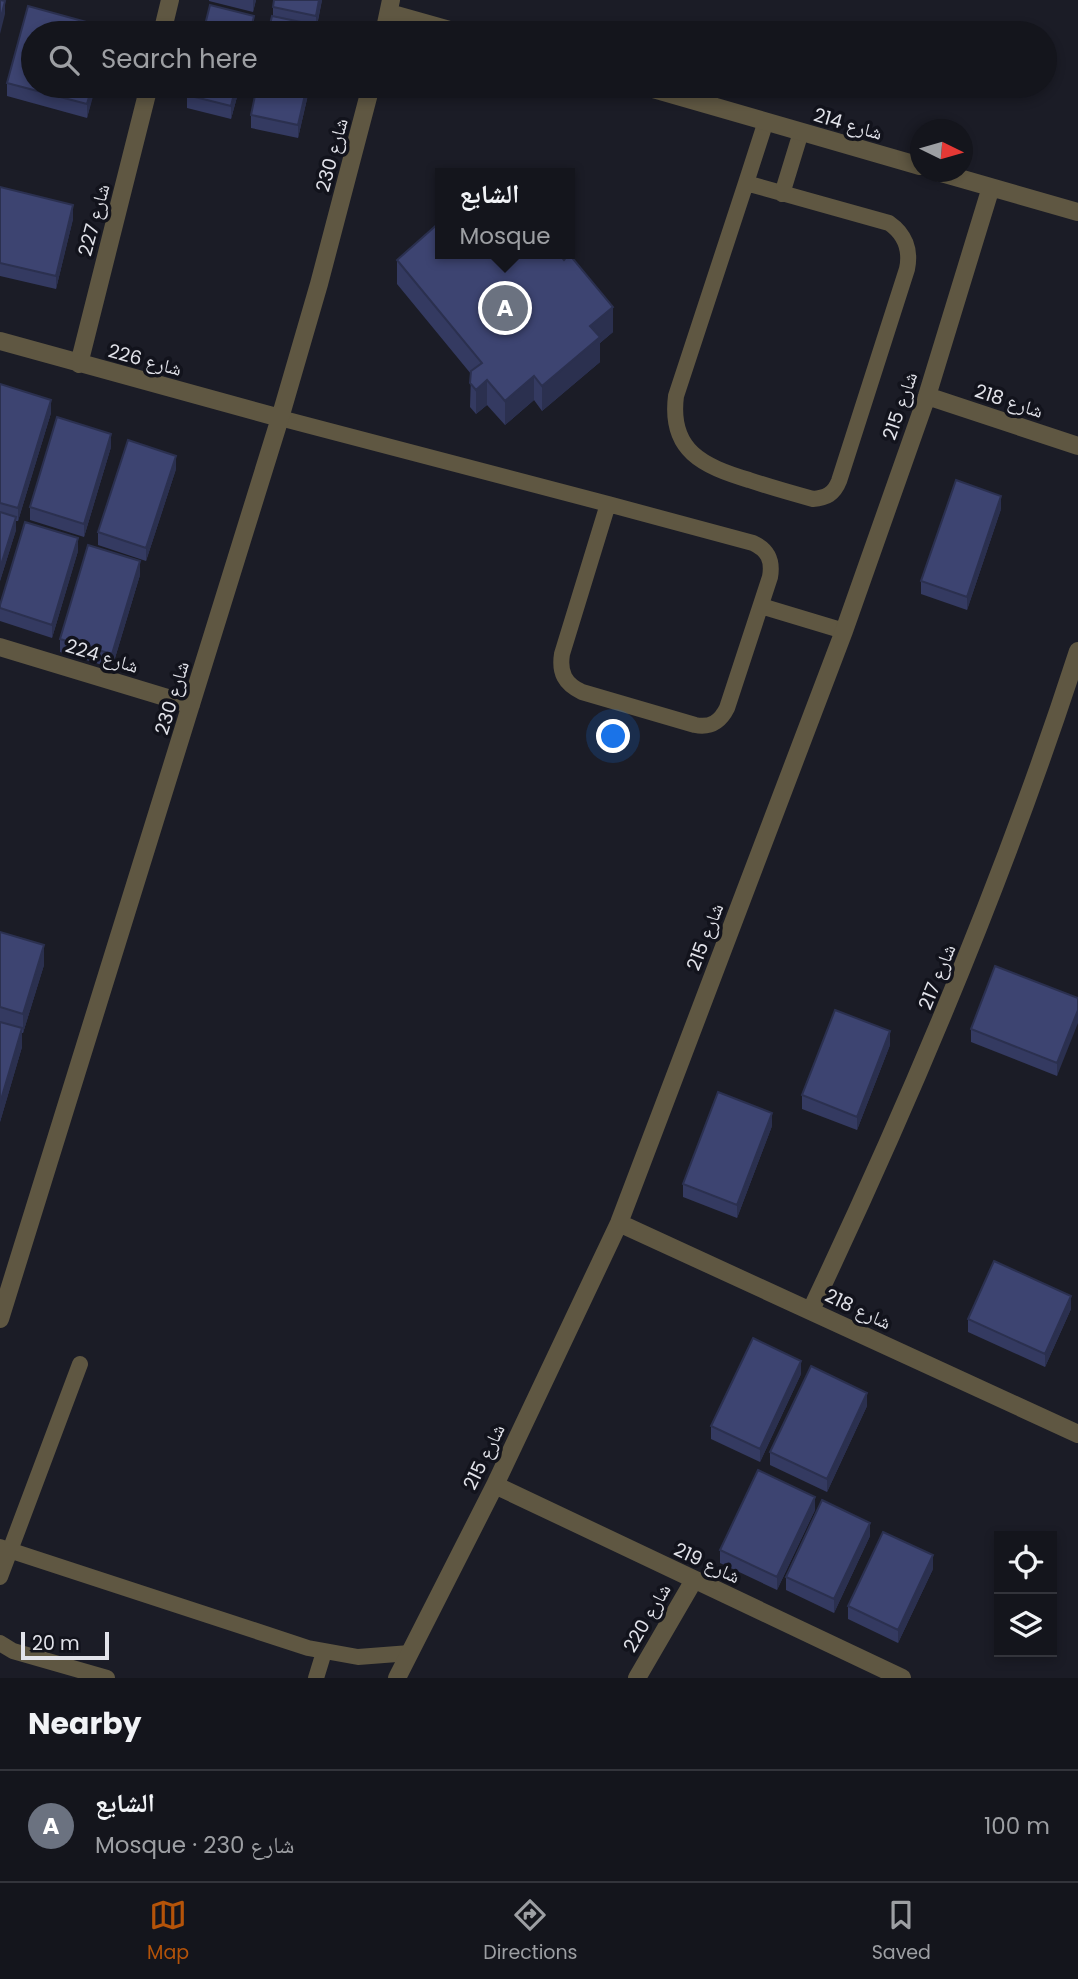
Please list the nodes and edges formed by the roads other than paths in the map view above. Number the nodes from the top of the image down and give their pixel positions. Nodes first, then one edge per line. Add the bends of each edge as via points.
1 (170, 0) edge
2 (390, 6) edge
3 (165, 21) edge
4 (429, 21) edge
5 (146, 98) edge
6 (368, 98) edge
7 (686, 98) edge
8 (709, 98) edge
9 (707, 104) junction
10 (766, 121) junction
11 (801, 132) junction
12 (910, 163) edge
13 (973, 182) edge
14 (746, 183) junction
15 (991, 187) junction
16 (782, 194) junction
17 (1078, 212) edge
18 (0, 341) edge
19 (79, 364) junction
20 (927, 396) junction
21 (280, 418) junction
22 (1078, 446) edge
23 (608, 504) junction
24 (761, 606) junction
25 (844, 631) junction
26 (0, 647) edge
27 (1078, 651) edge
28 (191, 705) junction
29 (619, 1223) junction
30 (811, 1310) junction
31 (0, 1319) edge
32 (80, 1364) dead end
33 (1078, 1434) edge
34 (495, 1485) junction
35 (5, 1549) edge
36 (0, 1577) edge
37 (694, 1580) junction
38 (0, 1643) edge
39 (324, 1652) junction
40 (410, 1653) junction
41 (107, 1678) edge
42 (316, 1678) edge
43 (397, 1678) edge
44 (637, 1678) edge
45 (902, 1678) edge

1 - 3 street
2 - 4 street
5 - 19 street, شارع 227
6 - 21 street, شارع 230
7 - 9 street, شارع 214
8 - 9 lane
9 - 10 street, شارع 214
10 - 11 street, شارع 214
10 - 14 lane
11 - 12 street, شارع 214
11 - 16 lane
13 - 15 street
14 - 16 lane
14 - 16 lane via 676,396 676,425 689,451 712,468 819,499 832,493 839,481 907,269 908,251 902,235 888,223
15 - 17 street
15 - 20 street, شارع 215
18 - 19 street, شارع 226
19 - 21 street, شارع 226
20 - 22 street, شارع 218
20 - 25 street, شارع 215
21 - 23 lane
21 - 28 street, شارع 230
23 - 24 lane via 761,547 772,568
23 - 24 lane via 562,654 560,666 571,687 636,710 711,725 727,708
24 - 25 lane
25 - 29 street, شارع 215
26 - 28 street, شارع 224
27 - 30 street, شارع 217 via 969,955 920,1075
28 - 31 street, شارع 230
29 - 30 street, شارع 218
29 - 34 street, شارع 215
30 - 33 street, شارع 218
32 - 35 lane
34 - 37 street, شارع 219
34 - 40 street, شارع 215
35 - 36 lane
35 - 39 lane
37 - 44 street, شارع 220
37 - 45 street, شارع 219
38 - 41 lane via 13,1651
39 - 40 lane via 358,1657
39 - 42 lane
40 - 43 street, شارع 215

